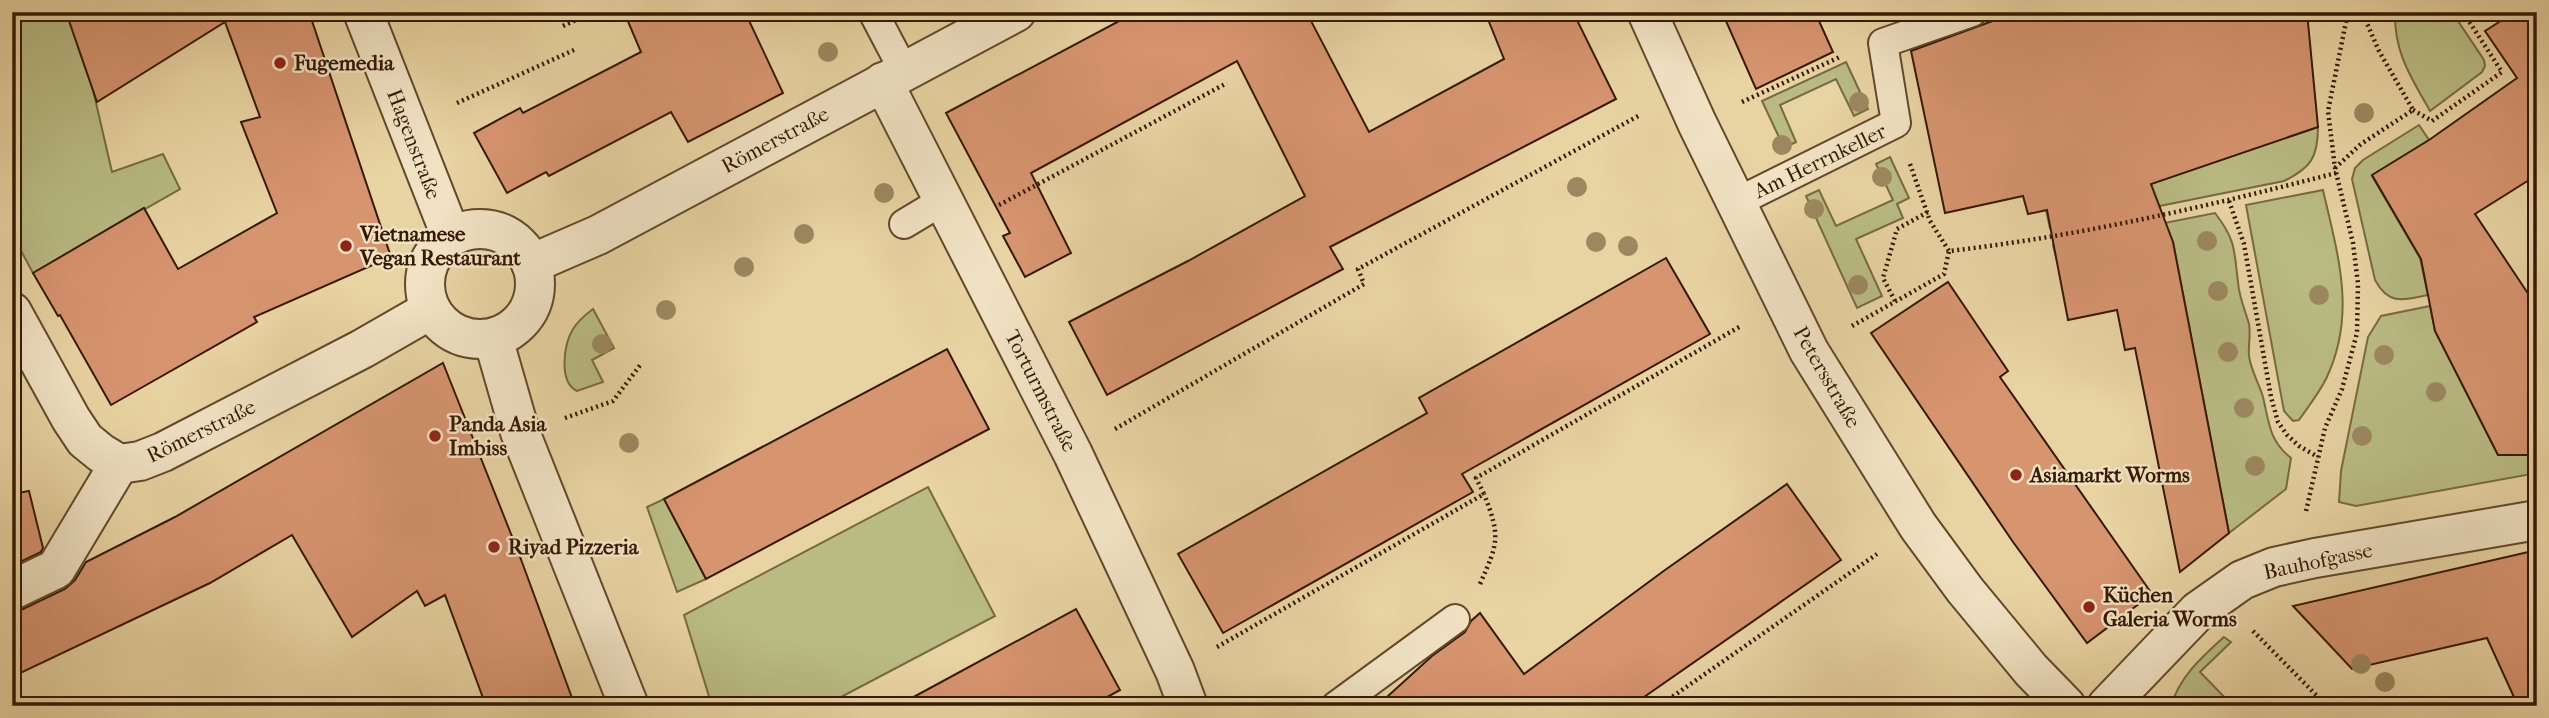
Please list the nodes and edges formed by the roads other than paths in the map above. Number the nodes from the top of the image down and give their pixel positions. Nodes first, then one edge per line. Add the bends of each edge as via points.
1 (363, 12) edge
2 (873, 12) edge
3 (1016, 12) edge
4 (1647, 12) edge
5 (1972, 12) edge
6 (893, 77) junction
7 (1737, 202) junction
8 (951, 214) junction
9 (904, 224) dead end
10 (451, 236) junction
11 (531, 264) junction
12 (430, 310) junction
13 (12, 312) edge
14 (493, 338) junction
15 (119, 464) junction
16 (2537, 520) edge
17 (12, 590) edge
18 (1455, 619) road end
19 (1181, 688) edge
20 (629, 706) edge
21 (1336, 706) edge
22 (2066, 706) edge
23 (2107, 706) edge

1 - 10 street, Hagenstraße
2 - 6 lane
3 - 6 street, Römerstraße
4 - 7 street, Petersstraße
5 - 7 lane, Am Herrnkeller via 1883,43 1896,123
6 - 8 street, Torturmstraße
6 - 11 street, Römerstraße via 598,235
7 - 22 street, Petersstraße via 1809,351 1918,526 2022,660
8 - 9 lane
8 - 19 street, Torturmstraße via 1073,454
10 - 11 street via 475,229 500,232 521,246
10 - 12 street via 428,264 424,289
11 - 14 street via 535,281 531,305 518,325
12 - 14 street via 448,331 472,339
12 - 15 street, Römerstraße via 163,452
13 - 15 street via 85,439
14 - 20 street via 520,432
15 - 17 street, Römerstraße via 55,569
16 - 23 street, Bauhofgasse via 2274,567 2242,579 2198,611
18 - 21 lane

